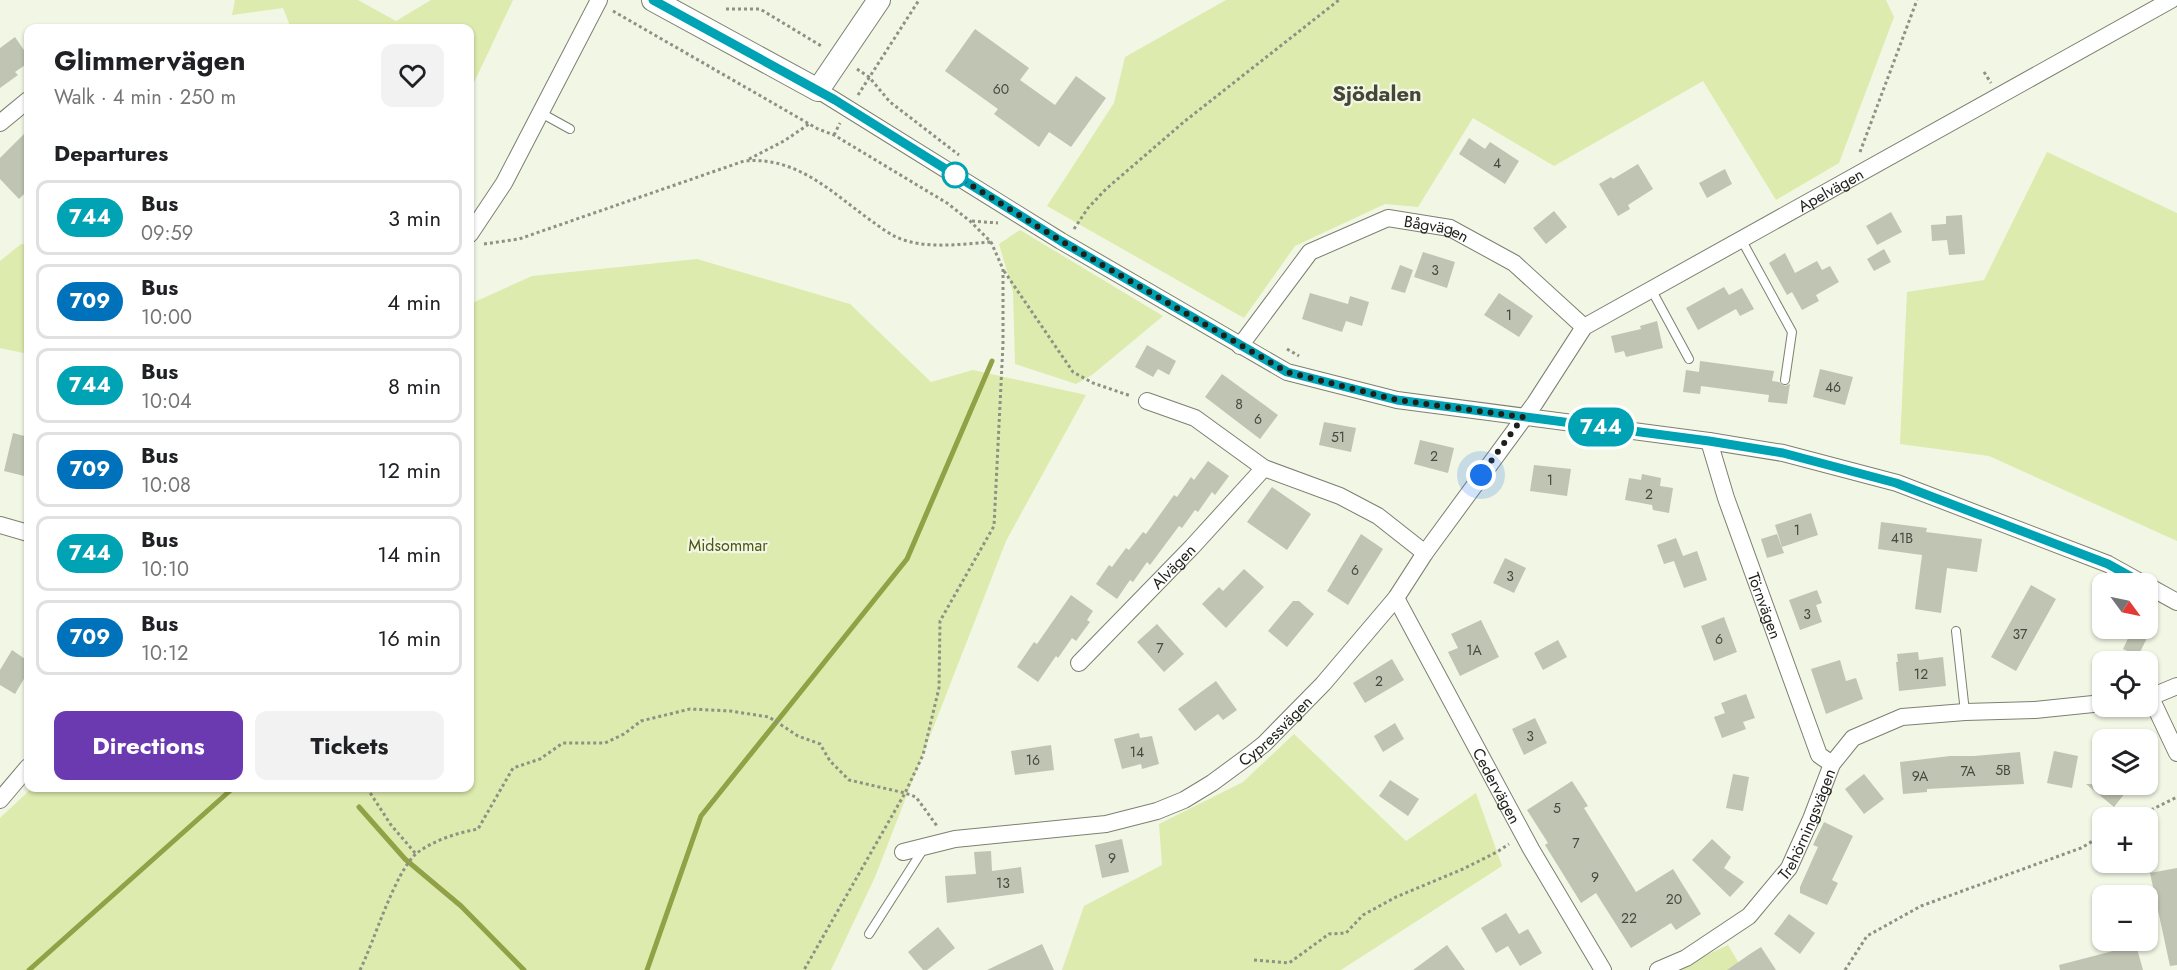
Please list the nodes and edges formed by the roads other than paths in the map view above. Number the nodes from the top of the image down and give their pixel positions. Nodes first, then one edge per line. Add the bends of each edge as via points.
1 (653, 0) edge
2 (879, 0) edge
3 (2171, 0) edge
4 (598, 1) edge
5 (818, 90) junction
6 (24, 103) edge
7 (541, 113) junction
8 (0, 123) edge
9 (570, 129) dead end
10 (474, 239) edge
11 (1741, 239) junction
12 (1651, 290) junction
13 (1584, 327) junction
14 (1240, 346) junction
15 (1689, 359) dead end
16 (1785, 380) dead end
17 (1147, 401) road end
18 (1523, 417) junction
19 (1709, 441) junction
20 (1264, 468) junction
21 (0, 525) edge
22 (24, 532) edge
23 (1425, 553) junction
24 (2124, 573) edge
25 (2158, 592) edge
26 (1396, 598) junction
27 (2177, 602) edge
28 (1956, 631) dead end
29 (1079, 663) dead end
30 (2177, 686) edge
31 (2158, 694) edge
32 (2092, 704) edge
33 (1965, 712) junction
34 (2158, 716) edge
35 (2177, 753) edge
36 (1832, 764) junction
37 (24, 772) edge
38 (0, 800) edge
39 (924, 847) junction
40 (903, 852) dead end
41 (869, 934) dead end
42 (1603, 970) edge
43 (1658, 970) edge

1 - 5 main road
2 - 5 main road
3 - 11 street, Apelvägen
4 - 7 street
5 - 14 street via 1061,241
6 - 8 street
7 - 9 lane
7 - 10 street
11 - 12 street, Apelvägen
11 - 16 lane via 1792,332
12 - 13 street, Apelvägen
12 - 15 lane
13 - 14 street, Bågvägen via 1514,263 1450,228 1388,218 1310,252
13 - 18 street, Apelvägen
14 - 18 street via 1287,372 1397,400
17 - 20 street via 1195,418
18 - 19 street
18 - 23 street, Cypressvägen
19 - 24 street via 1783,453 1896,483
19 - 36 street, Törnvägen via 1819,754
20 - 23 street via 1340,496 1378,516
20 - 29 street, Alvägen
21 - 22 street
23 - 26 street, Cypressvägen
25 - 27 street
26 - 39 street, Cypressvägen via 1323,684 1264,744 1184,800 1106,824 955,839
26 - 42 street, Cedervägen via 1523,834
28 - 33 lane
30 - 31 street
32 - 33 street, Trehörningsvägen
33 - 36 street, Trehörningsvägen via 1902,717 1853,738
34 - 35 street
36 - 43 street, Trehörningsvägen via 1789,868 1749,916 1686,958
37 - 38 street
39 - 40 street, Cypressvägen
39 - 41 lane

